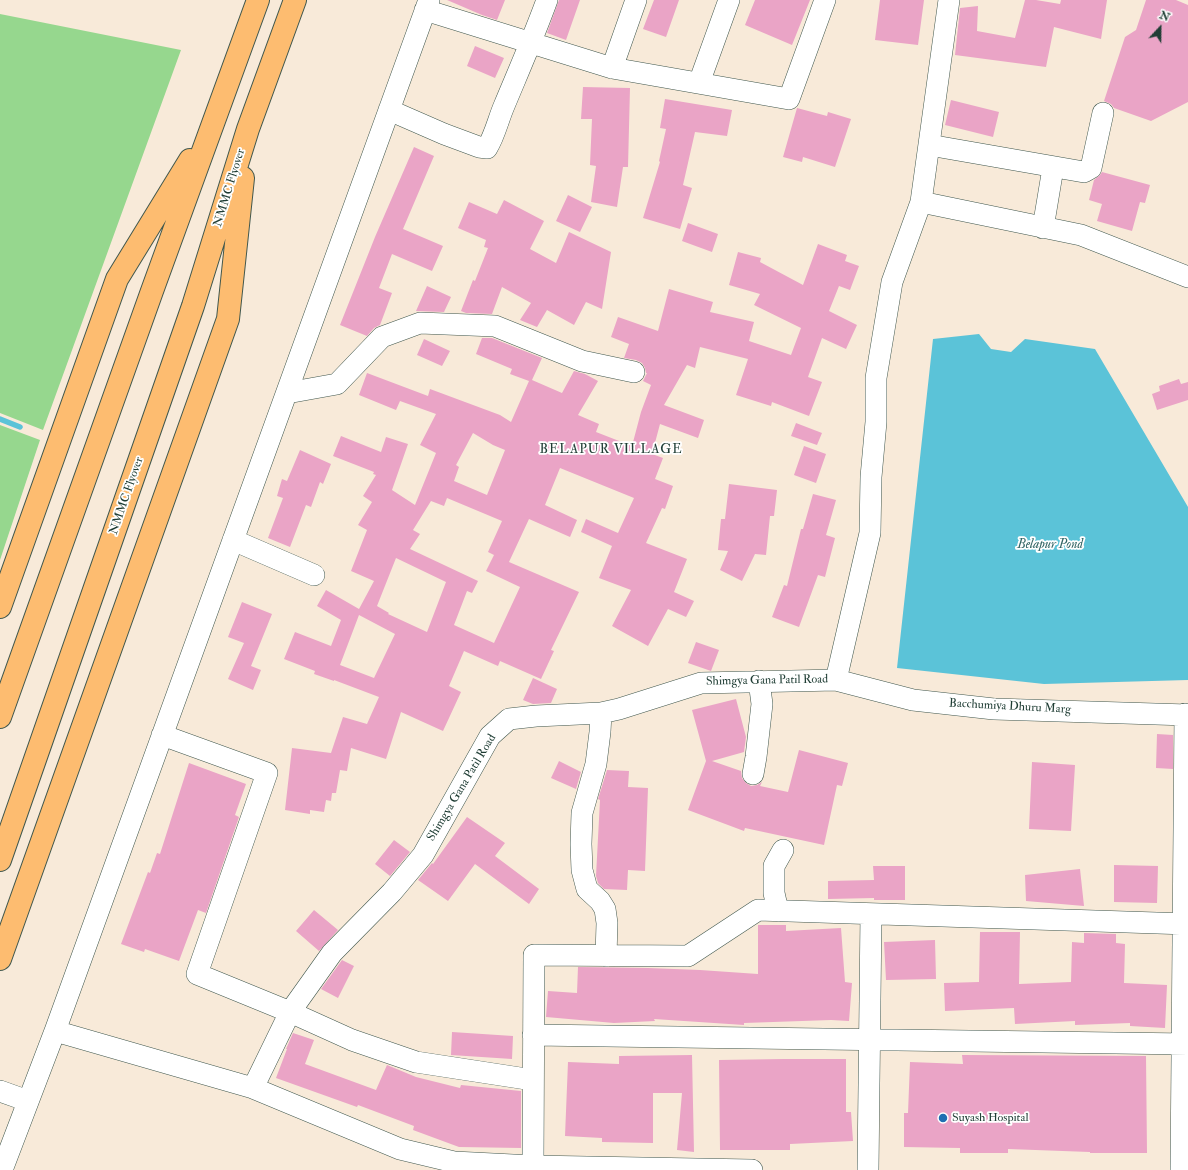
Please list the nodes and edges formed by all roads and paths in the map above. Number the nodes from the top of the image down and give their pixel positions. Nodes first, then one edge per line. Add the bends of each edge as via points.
1 (258, 0) edge
2 (295, 0) edge
3 (547, 0) edge
4 (636, 0) edge
5 (729, 0) edge
6 (825, 0) edge
7 (949, 0) edge
8 (427, 5) edge
9 (531, 43) junction
10 (612, 68) junction
11 (699, 83) junction
12 (389, 110) junction
13 (1103, 113) dead end
14 (216, 118) junction
15 (248, 129) junction
16 (929, 145) junction
17 (1053, 168) junction
18 (921, 202) junction
19 (1043, 228) junction
20 (1188, 277) edge
21 (634, 372) dead end
22 (287, 393) junction
23 (233, 540) junction
24 (314, 574) dead end
25 (0, 607) edge
26 (836, 680) junction
27 (759, 681) junction
28 (601, 712) junction
29 (1186, 715) edge
30 (0, 717) edge
31 (162, 735) junction
32 (753, 774) dead end
33 (783, 850) dead end
34 (0, 860) edge
35 (778, 911) junction
36 (871, 914) junction
37 (1185, 924) edge
38 (606, 956) junction
39 (0, 959) edge
40 (290, 1012) junction
41 (55, 1031) junction
42 (533, 1035) junction
43 (869, 1040) junction
44 (1185, 1044) edge
45 (533, 1080) junction
46 (253, 1088) junction
47 (0, 1091) edge
48 (28, 1101) junction
49 (532, 1166) junction
50 (2, 1170) edge
51 (752, 1170) edge
52 (868, 1170) edge
53 (1181, 1170) edge

1 - 14 highway
2 - 15 highway
3 - 9 street
4 - 10 street
5 - 11 street
6 - 11 street via 789,99
7 - 16 street
8 - 9 street
8 - 12 street
9 - 10 street
9 - 12 street via 503,107 494,137 487,148 444,134
10 - 11 street
12 - 22 street
13 - 17 street via 1091,168 1084,172
14 - 25 highway via 117,279
14 - 30 highway
15 - 34 highway, NMMC Flyover via 193,306
15 - 39 highway via 228,319
16 - 17 street
16 - 18 street
17 - 19 street
18 - 19 street
18 - 26 street via 892,282 876,378 870,533
19 - 20 street via 1081,235
21 - 22 street via 582,361 495,326 420,323 382,337 337,384
22 - 23 street
23 - 24 street
23 - 31 street
26 - 27 street, Shimgya Gana Patil Road
26 - 29 street, Bacchumiya Dhuru Marg via 913,700 986,708
27 - 28 street, Shimgya Gana Patil Road via 701,683 619,709
27 - 32 street via 762,704
28 - 38 street via 596,764 582,813 581,844 582,870 587,889 605,909
28 - 40 street, Shimgya Gana Patil Road via 509,719 490,736 423,855 392,892 332,953
29 - 37 street
31 - 40 street via 267,773 197,974
31 - 41 street
33 - 35 street via 774,866 774,893
35 - 36 street
35 - 38 street via 758,910 688,956
36 - 37 street
36 - 43 street
37 - 44 street
38 - 42 street via 534,955
40 - 45 street via 352,1040 416,1062
40 - 46 street, Shimgya Gana Patil Road
41 - 46 street
41 - 48 street
42 - 43 street
42 - 45 street
43 - 44 street
43 - 52 street
44 - 53 street
45 - 49 street
46 - 49 street via 400,1150 454,1162
47 - 48 street
48 - 50 street
49 - 51 street

